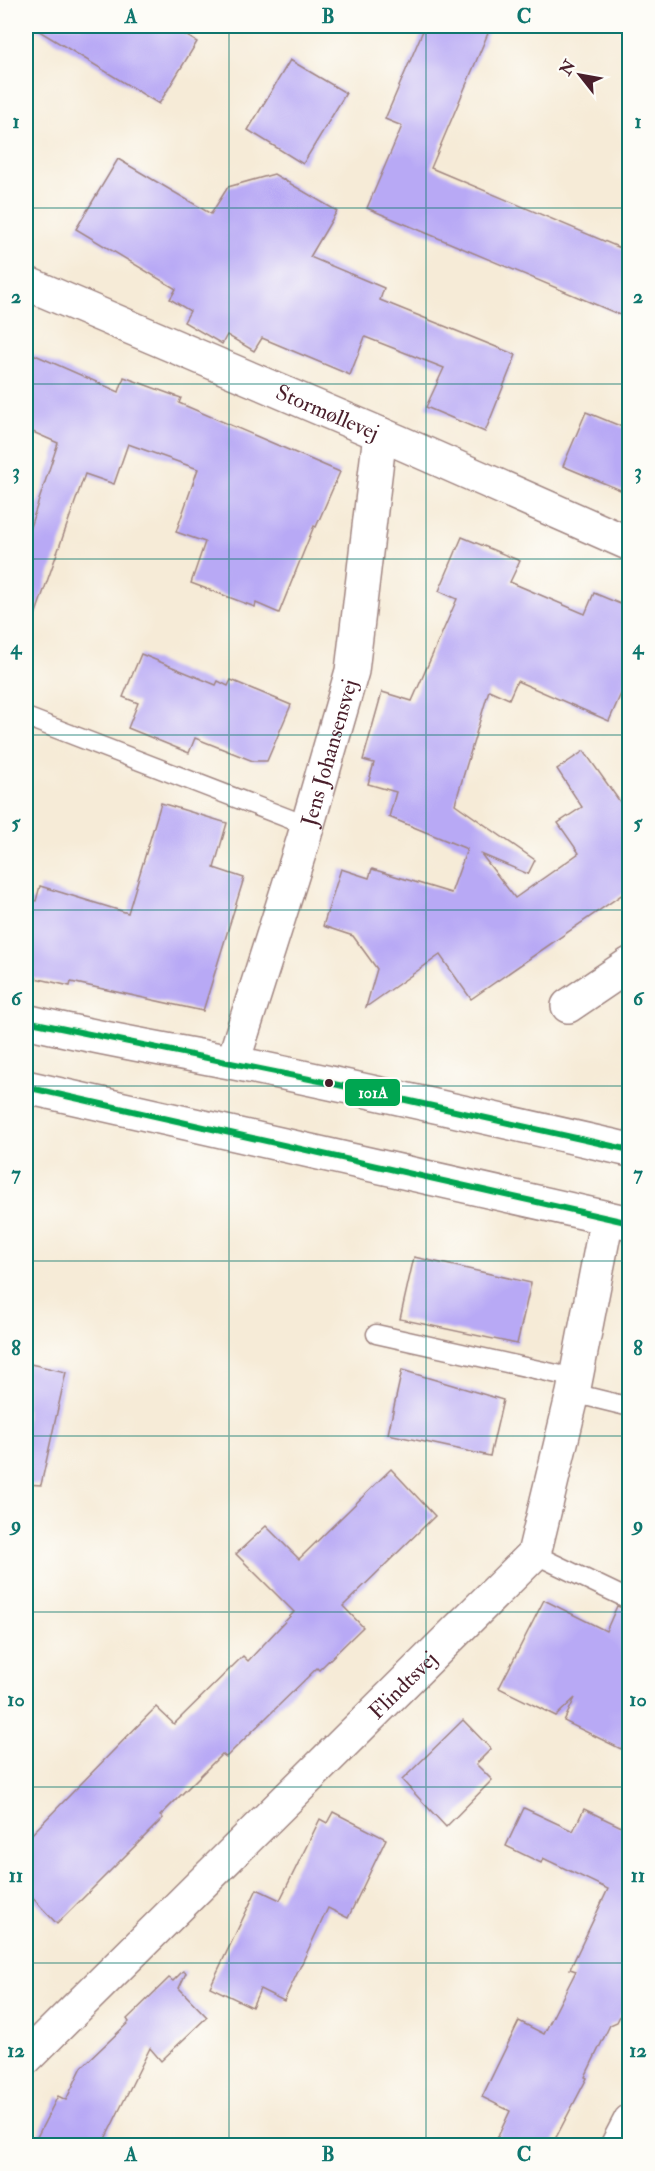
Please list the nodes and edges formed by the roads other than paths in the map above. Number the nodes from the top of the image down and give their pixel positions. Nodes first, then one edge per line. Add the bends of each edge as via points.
1 (26, 283) edge
2 (380, 434) junction
3 (630, 544) edge
4 (26, 717) edge
5 (308, 826) junction
6 (630, 964) edge
7 (568, 1006) dead end
8 (26, 1021) edge
9 (232, 1062) junction
10 (26, 1087) edge
11 (630, 1150) edge
12 (618, 1221) edge
13 (376, 1334) dead end
14 (574, 1386) junction
15 (630, 1407) edge
16 (534, 1554) junction
17 (630, 1600) edge
18 (26, 2058) edge
19 (630, 2121) edge
20 (617, 2145) edge

1 - 2 street, Stormøllevej
2 - 3 street, Stormøllevej
2 - 5 street, Jens Johansensvej via 352,671
4 - 5 lane
5 - 9 street, Jens Johansensvej
6 - 7 street
8 - 9 street
9 - 11 street
10 - 12 street
12 - 14 street
13 - 14 lane
14 - 15 lane
14 - 16 street
16 - 17 lane
16 - 18 street, Flindtsvej
19 - 20 street

